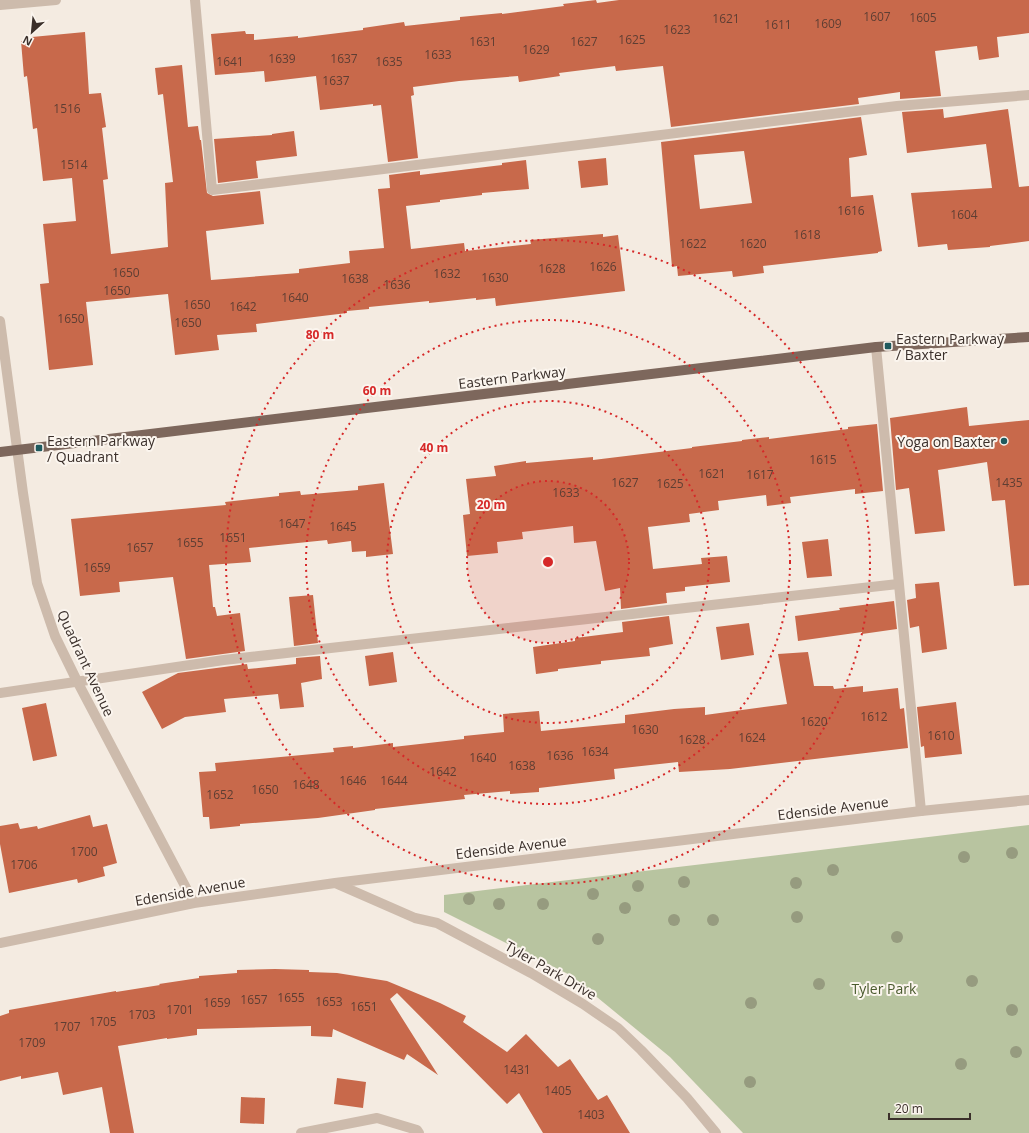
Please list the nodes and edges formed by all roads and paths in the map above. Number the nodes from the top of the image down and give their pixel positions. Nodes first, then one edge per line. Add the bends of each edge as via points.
1 (56, 0) edge
2 (195, 0) edge
3 (0, 5) edge
4 (1029, 95) edge
5 (0, 321) edge
6 (1029, 337) edge
7 (876, 347) junction
8 (17, 450) junction
9 (0, 452) edge
10 (898, 584) junction
11 (77, 681) junction
12 (0, 693) edge
13 (1029, 800) edge
14 (921, 811) junction
15 (335, 883) junction
16 (194, 902) junction
17 (0, 943) edge
18 (301, 1133) edge
19 (419, 1133) edge
20 (716, 1133) edge

1 - 3 street
2 - 4 street via 212,190 898,106
5 - 8 street, Quadrant Avenue
6 - 7 main road, Eastern Parkway
7 - 8 main road, Eastern Parkway
7 - 10 street
8 - 9 main road, Eastern Parkway
8 - 11 street, Quadrant Avenue via 37,583 55,636
10 - 11 street via 224,660
10 - 14 street
11 - 12 street
11 - 16 street, Quadrant Avenue
13 - 14 street, Edenside Avenue
14 - 15 street, Edenside Avenue
15 - 16 street, Edenside Avenue
15 - 20 street, Tyler Park Drive via 415,918 437,923 583,1004 618,1028 641,1050 688,1098
16 - 17 street, Edenside Avenue
18 - 19 street via 377,1118 417,1130

